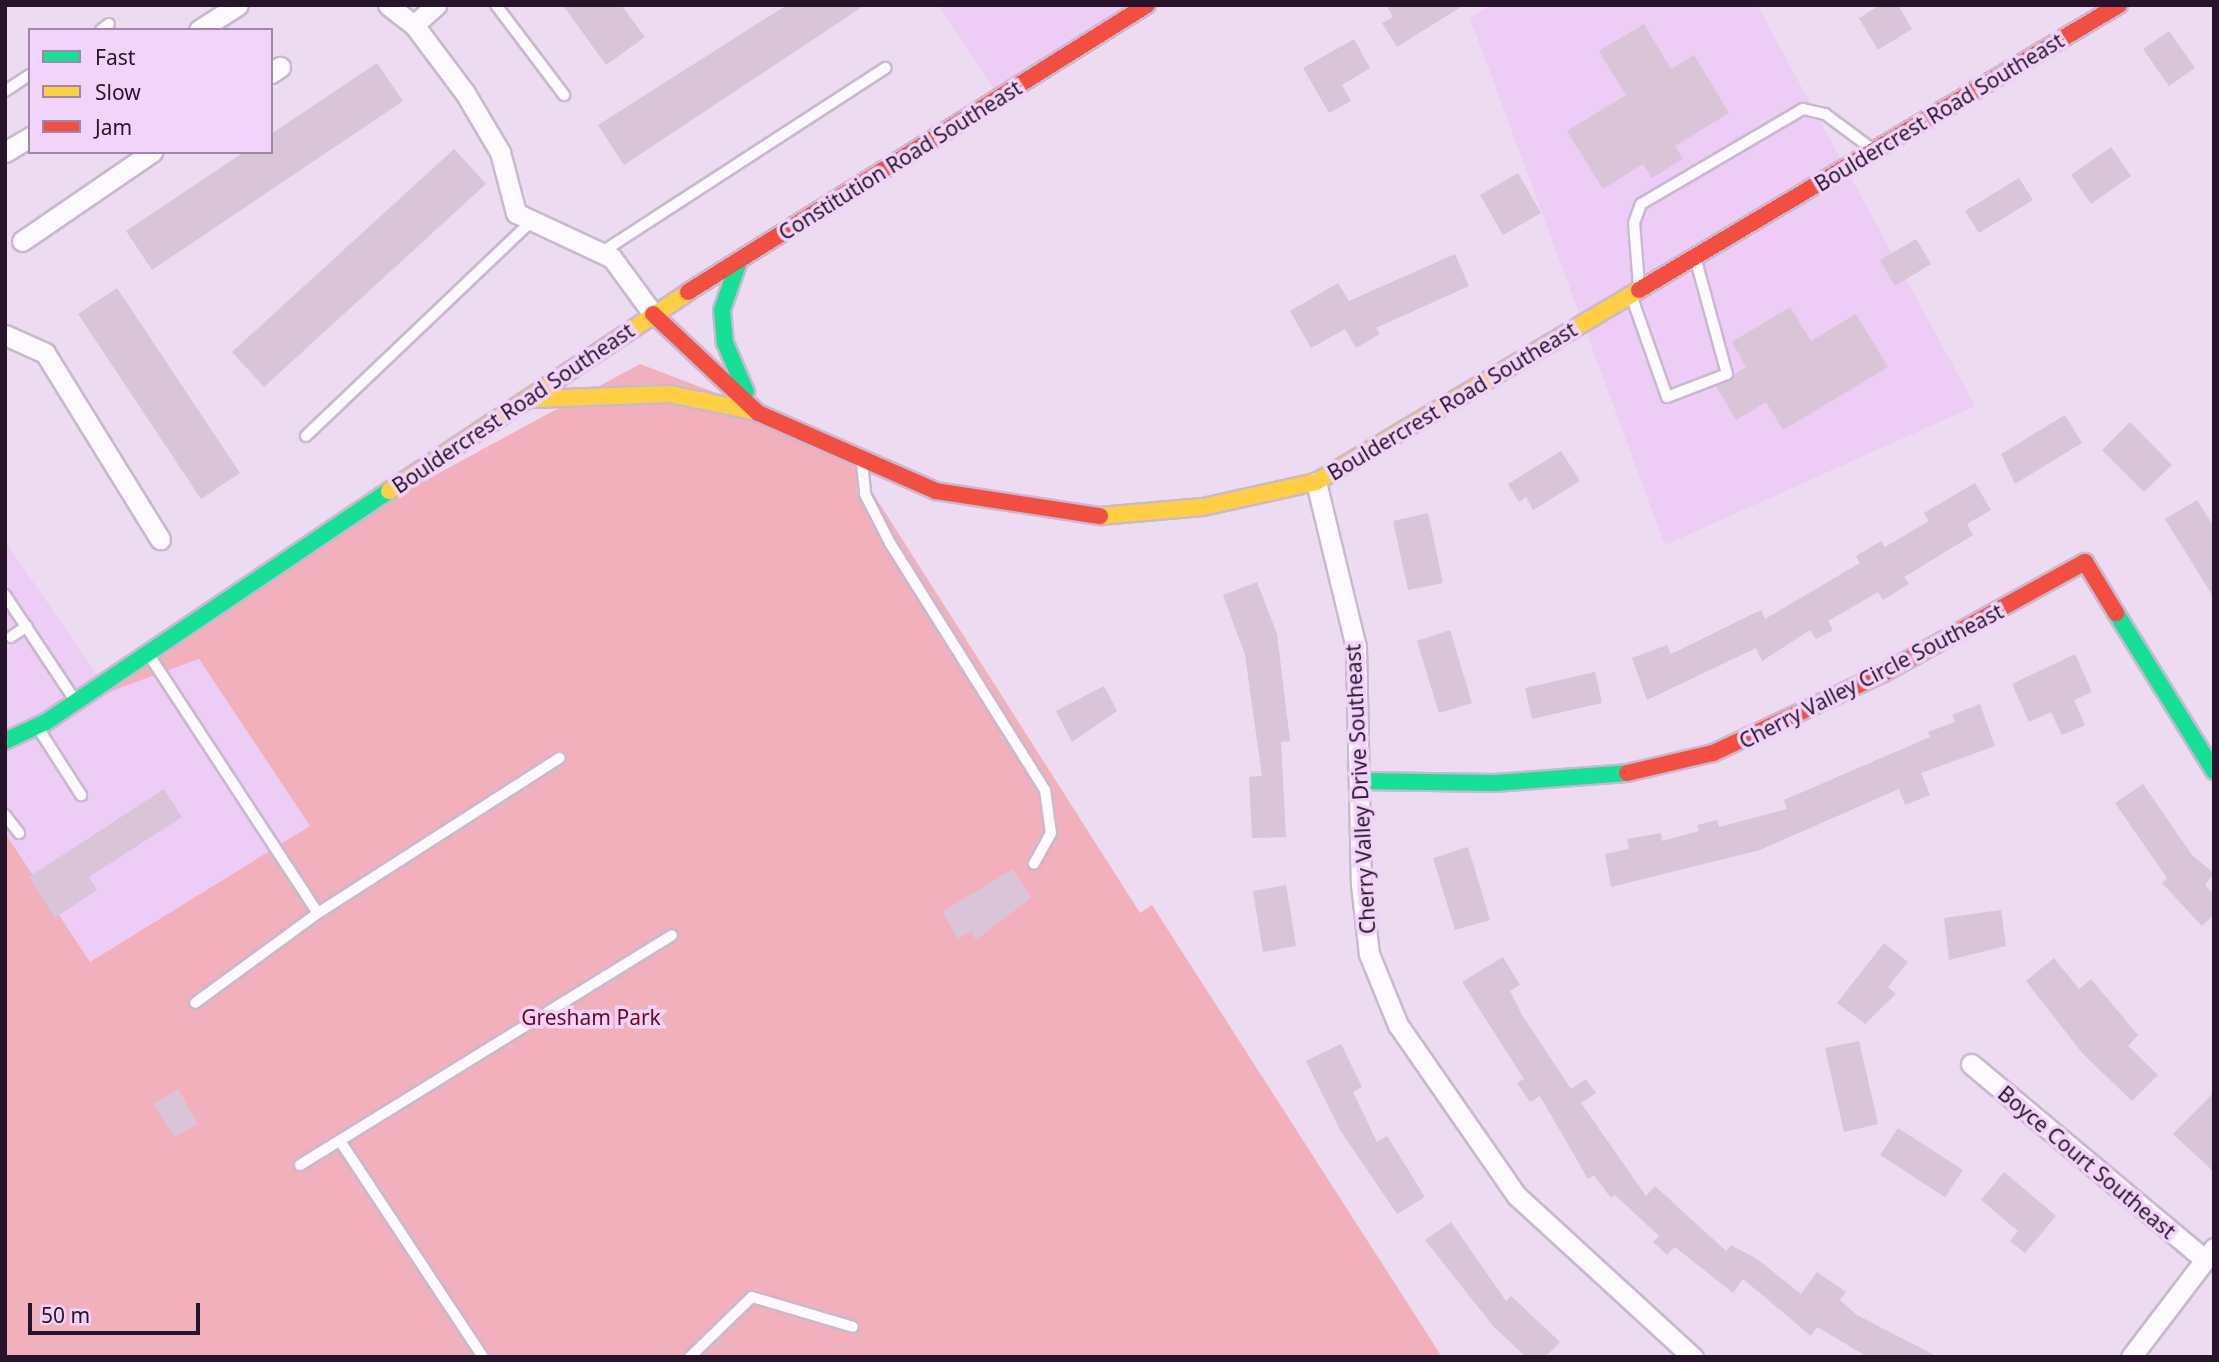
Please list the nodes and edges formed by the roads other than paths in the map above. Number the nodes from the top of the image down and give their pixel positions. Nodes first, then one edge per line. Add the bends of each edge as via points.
1 (238, 5) edge
2 (388, 5) edge
3 (436, 5) edge
4 (496, 5) edge
5 (1147, 5) edge
6 (2119, 5) edge
7 (212, 11) edge
8 (414, 25) junction
9 (200, 28) edge
10 (885, 68) dead end
11 (28, 76) edge
12 (5, 91) edge
13 (564, 95) dead end
14 (1875, 150) junction
15 (149, 154) edge
16 (530, 223) junction
17 (22, 241) dead end
18 (1695, 257) junction
19 (610, 258) junction
20 (738, 261) junction
21 (1635, 293) junction
22 (653, 314) junction
23 (5, 335) edge
24 (523, 401) junction
25 (758, 413) junction
26 (306, 436) dead end
27 (862, 459) junction
28 (1315, 482) junction
29 (160, 539) dead end
30 (5, 595) edge
31 (27, 626) junction
32 (11, 637) dead end
33 (148, 654) junction
34 (76, 702) junction
35 (37, 726) junction
36 (5, 741) edge
37 (559, 758) dead end
38 (2214, 771) edge
39 (1361, 781) junction
40 (81, 795) dead end
41 (5, 815) edge
42 (19, 833) dead end
43 (1034, 864) dead end
44 (318, 913) junction
45 (672, 935) dead end
46 (195, 1003) dead end
47 (1971, 1064) dead end
48 (340, 1141) junction
49 (300, 1165) dead end
50 (2209, 1254) edge
51 (853, 1327) dead end
52 (484, 1357) edge
53 (690, 1357) edge
54 (1693, 1357) edge
55 (2131, 1357) edge

1 - 7 street
2 - 8 street
3 - 8 street
4 - 13 lane
5 - 20 street, Constitution Road Southeast
6 - 14 street, Bouldercrest Road Southeast
7 - 9 street
8 - 16 street via 500,152 516,213
10 - 19 lane
11 - 12 lane
14 - 18 street, Bouldercrest Road Southeast
14 - 21 lane via 1825,114 1802,109 1641,204 1634,223
15 - 17 street
16 - 19 street
16 - 26 lane
18 - 21 street, Bouldercrest Road Southeast
18 - 21 lane via 1727,374 1667,397
19 - 22 street
20 - 22 street, Constitution Road Southeast
20 - 25 street via 722,310 725,343
21 - 28 street, Bouldercrest Road Southeast
22 - 24 street, Bouldercrest Road Southeast
22 - 25 street, Bouldercrest Road Southeast
23 - 29 street via 45,353
24 - 25 street via 589,392 670,394
24 - 33 street, Bouldercrest Road Southeast
25 - 27 street, Bouldercrest Road Southeast
27 - 28 street, Bouldercrest Road Southeast via 936,491 1096,516 1203,507
27 - 43 lane via 865,494 890,543 1045,790 1051,833
28 - 39 street, Cherry Valley Drive Southeast via 1356,647
30 - 31 lane
31 - 32 lane
31 - 34 lane
33 - 34 street, Bouldercrest Road Southeast
33 - 44 lane
34 - 35 street, Bouldercrest Road Southeast
35 - 36 street, Bouldercrest Road Southeast
35 - 40 lane
37 - 44 lane
38 - 39 street, Cherry Valley Circle Southeast via 2085,562 1882,674 1713,753 1643,772 1495,783
39 - 54 street, Cherry Valley Drive Southeast via 1369,954 1398,1025 1517,1195
41 - 42 lane
44 - 46 lane
45 - 48 lane
47 - 50 street, Boyce Court Southeast
48 - 49 lane
48 - 52 lane
50 - 55 street
51 - 53 lane via 752,1297

